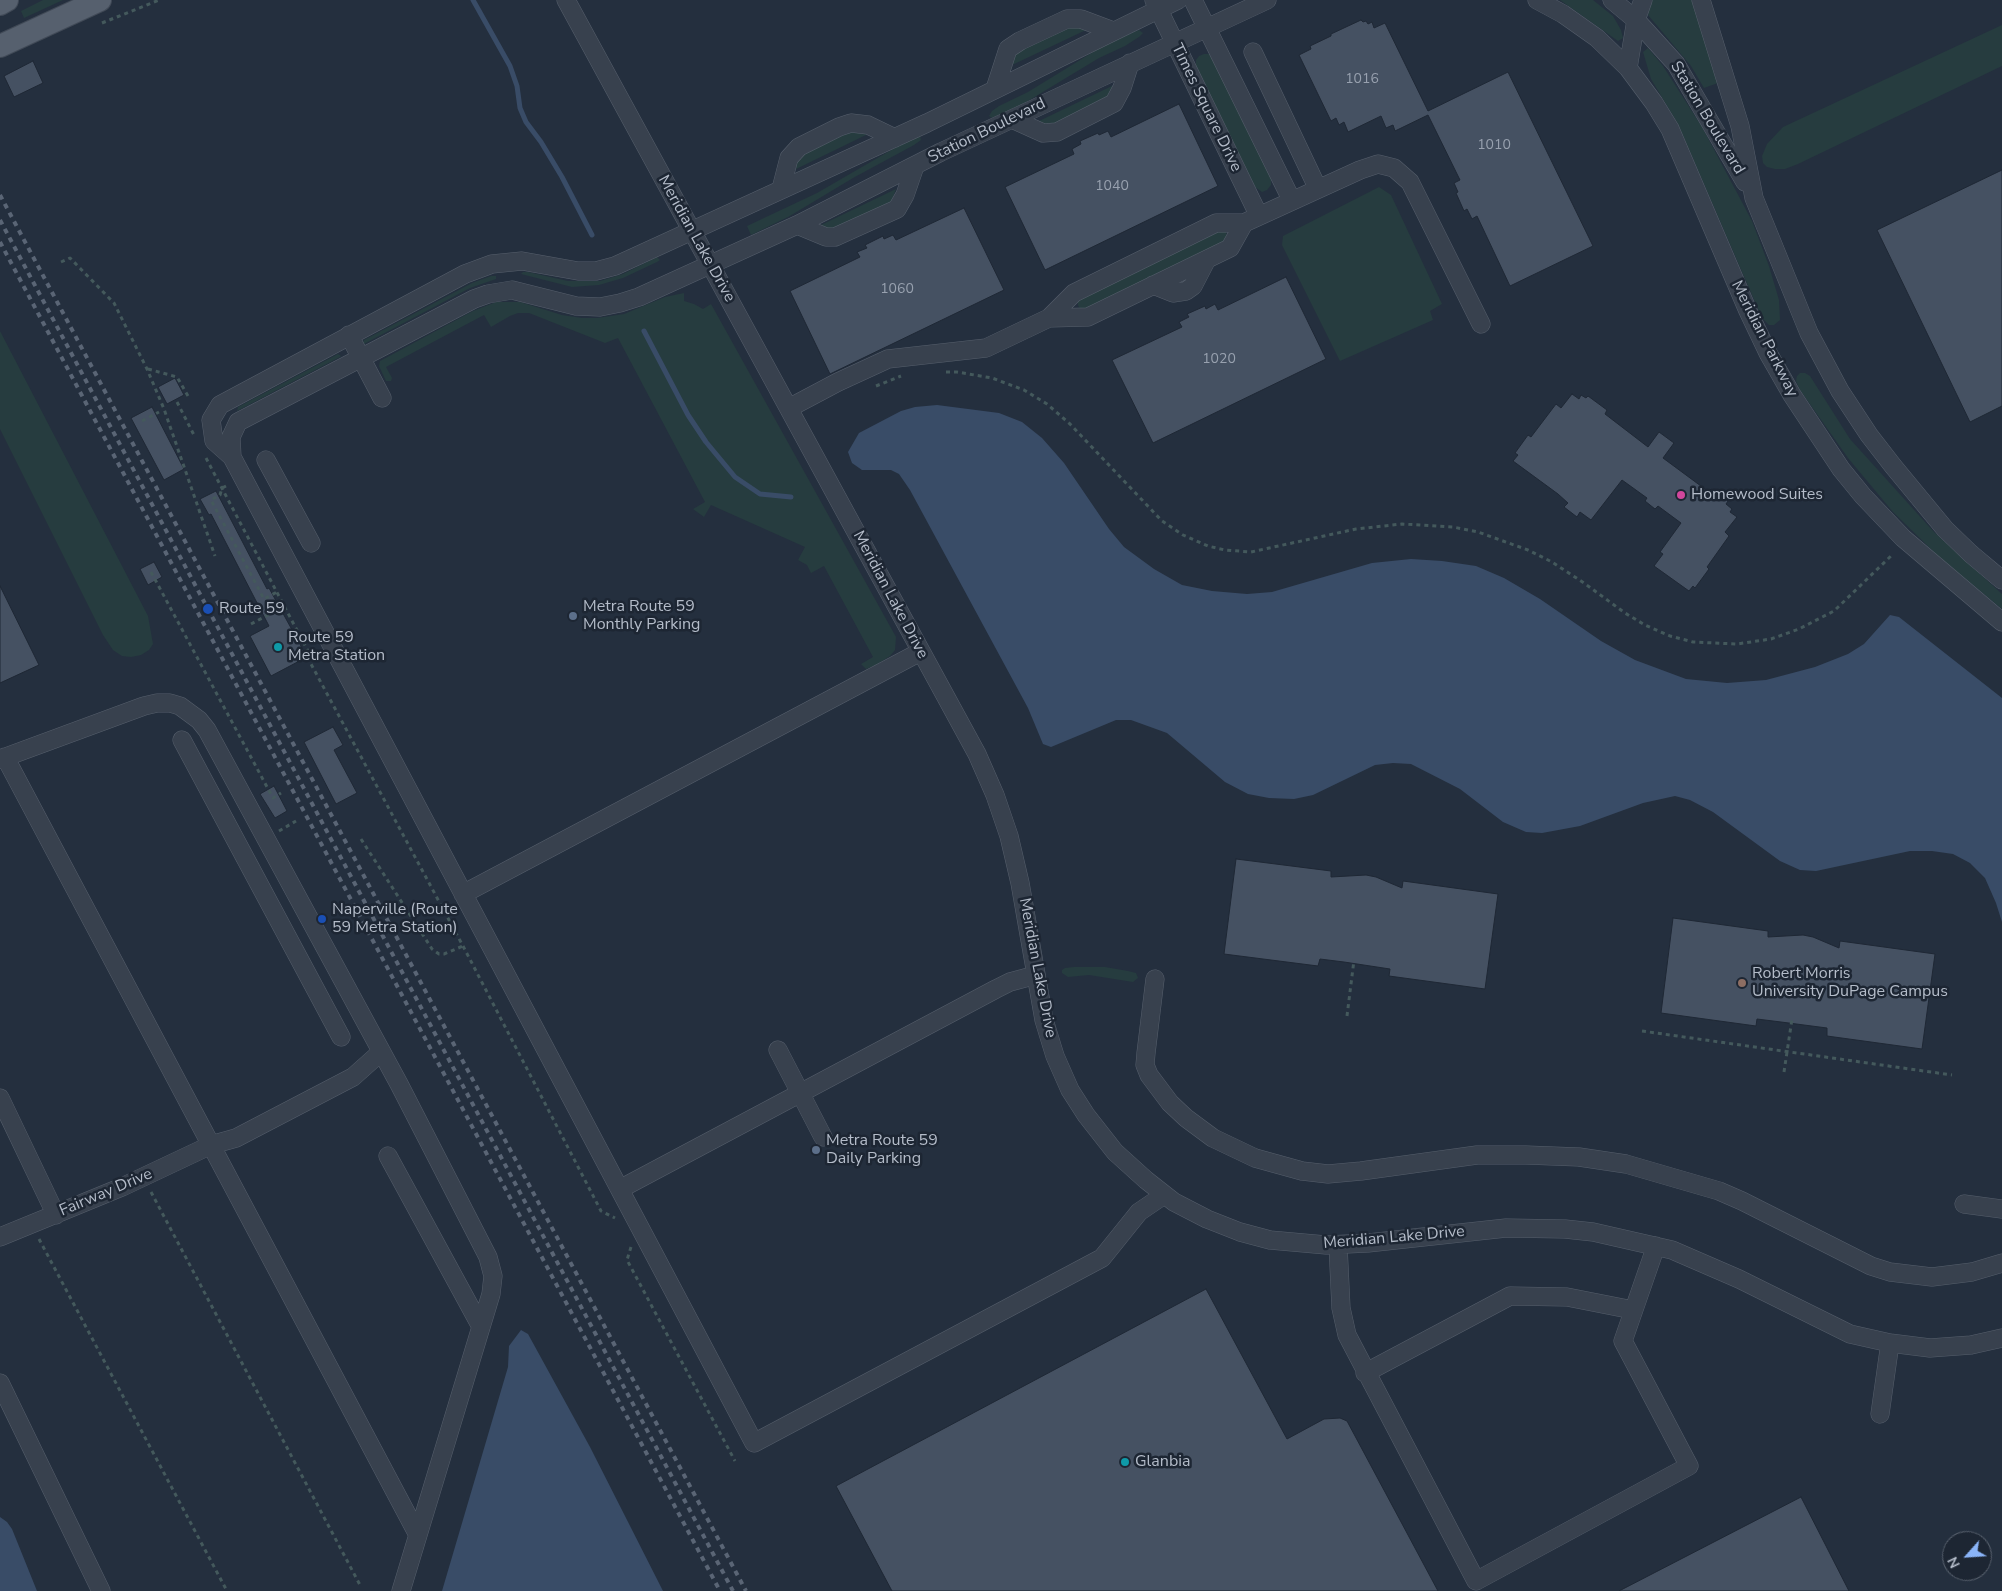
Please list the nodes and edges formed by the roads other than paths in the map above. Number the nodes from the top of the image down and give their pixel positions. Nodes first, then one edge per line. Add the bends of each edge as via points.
1 (7, 0) edge
2 (100, 0) edge
3 (566, 0) edge
4 (1178, 0) edge
5 (1193, 0) edge
6 (1267, 0) edge
7 (1537, 0) edge
8 (1612, 0) edge
9 (1643, 0) edge
10 (1701, 0) edge
11 (0, 4) edge
12 (1156, 5) edge
13 (1636, 20) junction
14 (1207, 27) junction
15 (1113, 31) junction
16 (1174, 42) junction
17 (0, 46) edge
18 (1253, 52) dead end
19 (1130, 63) junction
20 (1628, 68) junction
21 (995, 89) junction
22 (1012, 119) junction
23 (895, 138) junction
24 (915, 166) junction
25 (781, 189) junction
26 (1318, 189) junction
27 (1754, 198) junction
28 (1292, 201) junction
29 (1251, 220) junction
30 (797, 225) junction
31 (692, 230) junction
32 (710, 266) junction
33 (1049, 318) junction
34 (1481, 324) dead end
35 (350, 336) junction
36 (361, 358) junction
37 (382, 398) dead end
38 (789, 408) junction
39 (232, 457) junction
40 (266, 460) dead end
41 (311, 543) dead end
42 (2002, 580) edge
43 (2002, 622) edge
44 (920, 652) junction
45 (182, 740) dead end
46 (2, 758) edge
47 (463, 894) junction
48 (1036, 975) junction
49 (1154, 979) dead end
50 (341, 1038) dead end
51 (778, 1050) dead end
52 (380, 1052) junction
53 (800, 1093) junction
54 (0, 1098) edge
55 (823, 1137) dead end
56 (211, 1145) junction
57 (388, 1156) dead end
58 (620, 1189) junction
59 (1164, 1195) junction
60 (1964, 1204) dead end
61 (2002, 1209) edge
62 (56, 1215) junction
63 (0, 1237) edge
64 (1338, 1245) junction
65 (1656, 1246) junction
66 (2002, 1263) edge
67 (1633, 1310) junction
68 (480, 1326) junction
69 (2002, 1338) edge
70 (1890, 1344) junction
71 (1365, 1373) junction
72 (0, 1383) edge
73 (1880, 1414) dead end
74 (418, 1535) junction
75 (101, 1591) edge
76 (402, 1591) edge

1 - 11 main road
2 - 17 main road
3 - 31 street, Meridian Lake Drive
4 - 12 street, Station Boulevard
5 - 14 street
6 - 14 street, Station Boulevard
7 - 20 street via 1597,38
8 - 13 street, Station Boulevard
9 - 13 street
10 - 27 street via 1740,126
12 - 15 street, Station Boulevard
12 - 16 street, Times Square Drive
13 - 20 street
13 - 27 street, Station Boulevard via 1676,64
14 - 16 street, Station Boulevard
14 - 28 street
15 - 21 street, Station Boulevard
15 - 21 street via 1081,19 1068,18 1020,41 1008,49
16 - 19 street, Station Boulevard
16 - 29 street, Times Square Drive
18 - 26 street
19 - 22 street, Station Boulevard
19 - 22 street via 1114,103 1057,132 1043,133
20 - 43 street, Meridian Parkway via 1670,129 1748,311 1816,434 1864,496 1903,538
21 - 23 street, Station Boulevard
22 - 24 street, Station Boulevard
23 - 25 street, Station Boulevard
23 - 25 street via 868,125 852,123 840,127 799,148 789,158
24 - 30 street, Station Boulevard
24 - 30 street via 897,209 835,238
25 - 31 street, Station Boulevard
26 - 28 street
26 - 34 street via 1378,164 1394,168 1410,182
27 - 42 street via 1809,333 1840,391 1893,466 1946,529
28 - 29 street
29 - 33 street via 1216,223 1074,293
29 - 33 street via 1230,248 1208,259 1088,317
30 - 32 street, Station Boulevard
31 - 32 street, Meridian Lake Drive
31 - 35 street, Station Boulevard via 596,271 522,261 492,264 465,274
32 - 36 street, Station Boulevard via 639,297 600,307 576,306 512,290 488,294
32 - 38 street, Meridian Lake Drive
33 - 38 street via 986,348 888,359
35 - 36 street
35 - 39 street, Station Boulevard via 220,405 211,420 214,441
36 - 37 street
36 - 39 street, Station Boulevard via 238,422 231,437
38 - 44 street, Meridian Lake Drive
39 - 47 street
40 - 41 street
44 - 47 street
44 - 48 street, Meridian Lake Drive via 977,754 995,795 1020,883
45 - 50 street
46 - 52 street via 157,703 170,703 190,712 207,730
46 - 56 street
47 - 58 street
48 - 53 street via 996,989
48 - 59 street, Meridian Lake Drive via 1046,1029 1070,1090 1115,1152
49 - 66 street via 1145,1065 1149,1075 1170,1103 1191,1122 1231,1148 1255,1158 1302,1171 1328,1174 1477,1155 1579,1157 1626,1164 1719,1191 1871,1266 1890,1272 1932,1277 1972,1272
51 - 53 street
52 - 56 street, Fairway Drive via 353,1077 236,1138
52 - 68 street via 492,1267 491,1294
53 - 55 street
53 - 58 street
54 - 62 street
56 - 62 street, Fairway Drive
56 - 74 street
57 - 68 street
58 - 59 street via 754,1443 1102,1258 1139,1212
59 - 64 street, Meridian Lake Drive via 1240,1232 1270,1240
60 - 61 street
62 - 63 street, Fairway Drive
64 - 65 street, Meridian Lake Drive via 1484,1229 1535,1227 1594,1232
64 - 71 street via 1343,1323
65 - 67 street
65 - 70 street, Meridian Lake Drive via 1716,1268 1850,1334
67 - 71 street via 1567,1297 1510,1296
67 - 71 street via 1623,1341 1689,1466 1476,1581
68 - 74 street
69 - 70 street, Meridian Lake Drive via 1951,1347
70 - 73 street
72 - 75 street
74 - 76 street

